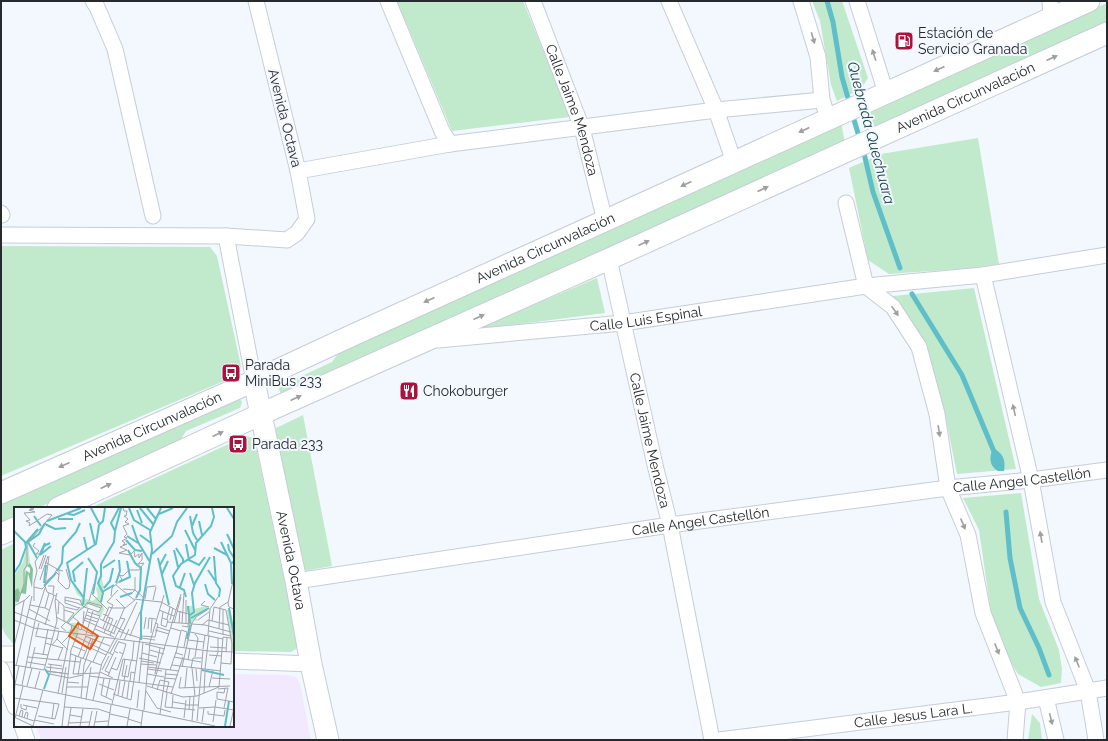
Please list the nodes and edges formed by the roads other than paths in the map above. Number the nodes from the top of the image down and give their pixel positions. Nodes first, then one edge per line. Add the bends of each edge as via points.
1 (93, 1) edge
2 (256, 1) edge
3 (388, 1) edge
4 (533, 1) edge
5 (670, 1) edge
6 (801, 1) edge
7 (857, 1) edge
8 (1089, 1) edge
9 (1051, 10) edge
10 (1107, 33) edge
11 (886, 92) junction
12 (716, 110) junction
13 (830, 111) junction
14 (582, 128) junction
15 (450, 144) junction
16 (734, 162) junction
17 (298, 171) junction
18 (846, 203) dead end
19 (154, 216) dead end
20 (605, 221) junction
21 (1, 235) edge
22 (226, 236) junction
23 (1107, 255) edge
24 (609, 259) junction
25 (983, 275) junction
26 (866, 286) junction
27 (623, 323) junction
28 (425, 341) junction
29 (254, 381) junction
30 (261, 414) junction
31 (1107, 470) edge
32 (1031, 480) junction
33 (948, 488) junction
34 (1, 493) edge
35 (60, 507) edge
36 (670, 525) junction
37 (14, 528) edge
38 (1, 534) edge
39 (296, 580) junction
40 (1, 654) edge
41 (14, 654) edge
42 (234, 662) edge
43 (311, 664) junction
44 (1, 668) edge
45 (1107, 688) edge
46 (1088, 691) junction
47 (1046, 698) junction
48 (1018, 702) junction
49 (14, 704) edge
50 (22, 727) edge
51 (27, 740) edge
52 (328, 740) edge
53 (712, 740) edge
54 (720, 740) edge
55 (1015, 740) edge
56 (1056, 740) edge
57 (1096, 740) edge

1 - 19 street via 115,49
2 - 17 street, Avenida Octava
3 - 15 street via 442,131
4 - 14 street, Calle Jaime Mendoza
5 - 12 street
6 -> 13 street via 818,57
11 -> 7 street
8 - 9 main road, Avenida Circunvalación
9 -> 11 main road, Avenida Circunvalación
24 -> 10 main road, Avenida Circunvalación
11 - 13 main road, Avenida Circunvalación via 866,102
12 - 13 street
12 - 14 street
12 - 16 street
13 -> 16 main road, Avenida Circunvalación
14 - 15 street
14 - 20 street, Calle Jaime Mendoza
15 - 17 street
16 -> 20 main road, Avenida Circunvalación
17 - 22 street, Avenida Octava via 307,219 297,233 288,240
18 - 26 street
20 -> 29 main road, Avenida Circunvalación
21 - 22 street
22 - 29 street
23 - 25 street, Calle Luis Espinal
24 - 27 street, Calle Jaime Mendoza
28 -> 24 main road, Avenida Circunvalación
25 - 26 street, Calle Luis Espinal
32 -> 25 street
26 - 27 street, Calle Luis Espinal
26 -> 33 street via 893,306 919,348 937,414
27 - 28 street, Calle Luis Espinal
27 - 36 street, Calle Jaime Mendoza
30 -> 28 main road, Avenida Circunvalación
29 - 30 main road, Avenida Octava
29 -> 34 main road, Avenida Circunvalación
35 -> 30 main road, Avenida Circunvalación
30 - 39 main road, Avenida Octava
31 - 32 street, Calle Angel Castellón
32 - 33 street, Calle Angel Castellón
46 -> 32 street via 1053,602
33 - 36 street, Calle Angel Castellón
33 -> 48 street via 968,535 983,613
36 - 39 street, Calle Angel Castellón
36 - 53 street, Calle Jaime Mendoza
37 - 38 main road
39 - 43 main road, Avenida Octava
40 - 41 street
42 - 43 street
43 - 52 main road, Avenida Octava
44 - 49 street
45 - 46 street, Calle Jesus Lara L.
46 - 47 street, Calle Jesus Lara L.
46 - 57 street
47 - 48 street, Calle Jesus Lara L.
47 -> 56 street
48 - 54 street, Calle Jesus Lara L.
48 - 55 street
50 - 51 street

